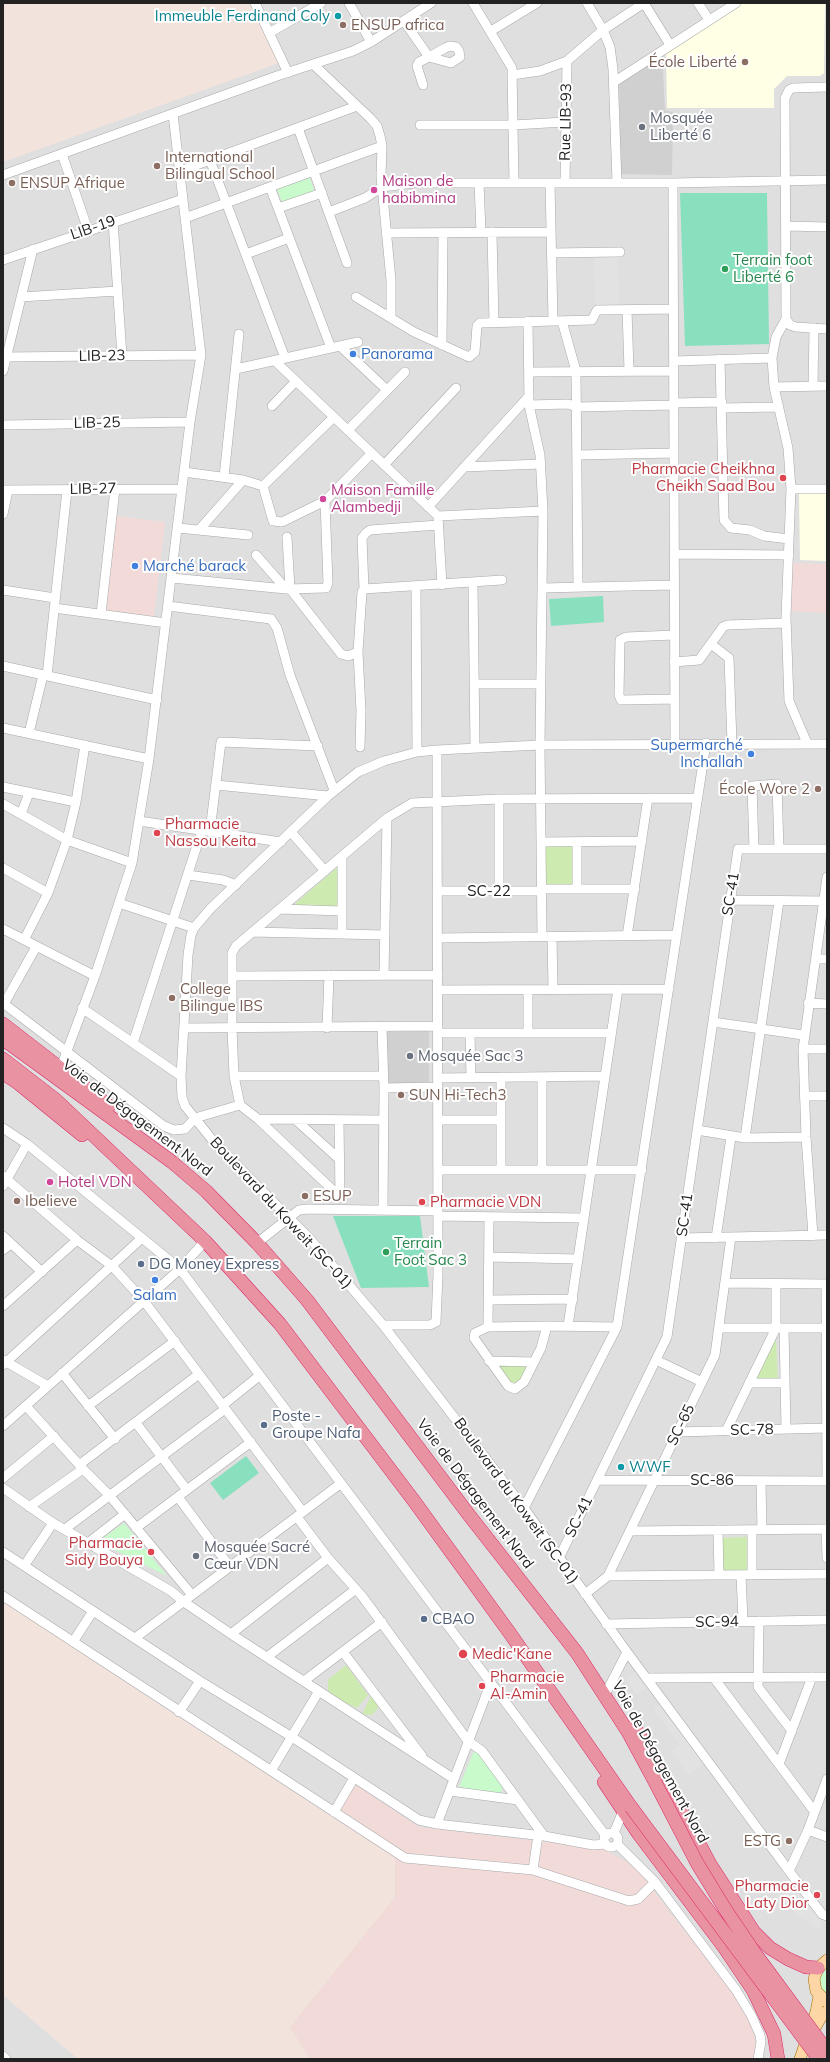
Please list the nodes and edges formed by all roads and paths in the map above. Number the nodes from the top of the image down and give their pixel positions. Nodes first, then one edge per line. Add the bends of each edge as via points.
1 (256, 3) edge
2 (321, 3) edge
3 (349, 3) edge
4 (431, 3) edge
5 (473, 3) edge
6 (537, 3) edge
7 (587, 3) edge
8 (644, 3) edge
9 (698, 3) edge
10 (736, 3) edge
11 (709, 20) junction
12 (404, 21) junction
13 (603, 30) junction
14 (491, 31) junction
15 (269, 33) junction
16 (371, 42) junction
17 (670, 45) junction
18 (567, 61) junction
19 (314, 65) junction
20 (288, 73) junction
21 (512, 75) junction
22 (614, 82) junction
23 (423, 85) dead end
24 (827, 87) edge
25 (357, 106) junction
26 (173, 114) junction
27 (565, 122) junction
28 (420, 125) dead end
29 (513, 125) junction
30 (298, 128) junction
31 (382, 146) junction
32 (62, 154) junction
33 (210, 160) junction
34 (180, 171) junction
35 (314, 171) junction
36 (3, 175) edge
37 (786, 180) junction
38 (827, 180) edge
39 (479, 183) junction
40 (514, 183) junction
41 (550, 183) junction
42 (565, 183) junction
43 (617, 183) junction
44 (673, 183) junction
45 (270, 187) junction
46 (382, 187) junction
47 (322, 193) junction
48 (183, 199) junction
49 (227, 203) junction
50 (278, 208) junction
51 (328, 212) junction
52 (185, 218) junction
53 (113, 221) junction
54 (787, 226) junction
55 (827, 227) edge
56 (88, 230) junction
57 (480, 232) junction
58 (492, 232) junction
59 (551, 232) junction
60 (386, 233) junction
61 (443, 233) junction
62 (289, 238) junction
63 (33, 249) junction
64 (620, 252) dead end
65 (246, 254) junction
66 (552, 254) junction
67 (3, 260) edge
68 (346, 263) dead end
69 (118, 291) junction
70 (21, 297) junction
71 (356, 297) dead end
72 (674, 309) junction
73 (627, 310) junction
74 (391, 317) junction
75 (786, 319) junction
76 (557, 320) junction
77 (528, 321) junction
78 (494, 323) junction
79 (814, 328) junction
80 (827, 329) edge
81 (239, 334) dead end
82 (358, 342) dead end
83 (442, 345) junction
84 (336, 347) junction
85 (201, 355) junction
86 (122, 356) junction
87 (5, 357) edge
88 (285, 358) junction
89 (772, 358) junction
90 (720, 359) junction
91 (275, 361) junction
92 (674, 361) junction
93 (236, 369) junction
94 (629, 370) junction
95 (3, 371) edge
96 (576, 371) junction
97 (674, 371) junction
98 (405, 372) dead end
99 (530, 372) junction
100 (296, 381) junction
101 (812, 386) junction
102 (827, 386) edge
103 (774, 387) junction
104 (456, 388) dead end
105 (387, 390) junction
106 (529, 400) junction
107 (674, 404) junction
108 (722, 405) junction
109 (272, 406) dead end
110 (576, 407) junction
111 (778, 407) junction
112 (334, 417) junction
113 (190, 422) junction
114 (3, 425) edge
115 (348, 430) junction
116 (372, 453) junction
117 (674, 453) junction
118 (577, 455) junction
119 (541, 464) junction
120 (384, 465) junction
121 (464, 467) junction
122 (184, 472) junction
123 (224, 476) junction
124 (243, 480) junction
125 (263, 486) junction
126 (115, 489) junction
127 (182, 489) junction
128 (791, 489) junction
129 (827, 489) edge
130 (5, 490) edge
131 (67, 490) junction
132 (325, 501) junction
133 (428, 507) junction
134 (543, 511) junction
135 (3, 514) edge
136 (438, 516) junction
137 (438, 525) junction
138 (178, 528) junction
139 (199, 530) junction
140 (248, 535) dead end
141 (287, 537) dead end
142 (789, 539) junction
143 (256, 554) dead end
144 (675, 554) junction
145 (789, 555) junction
146 (172, 578) junction
147 (502, 580) dead end
148 (473, 582) junction
149 (442, 585) junction
150 (416, 586) junction
151 (674, 586) junction
152 (578, 587) junction
153 (542, 588) junction
154 (288, 589) junction
155 (364, 589) junction
156 (3, 590) edge
157 (55, 598) junction
158 (168, 606) junction
159 (54, 608) junction
160 (101, 614) junction
161 (166, 623) junction
162 (786, 623) junction
163 (674, 635) junction
164 (711, 644) junction
165 (358, 652) junction
166 (674, 662) junction
167 (3, 666) edge
168 (45, 675) junction
169 (475, 684) junction
170 (541, 684) junction
171 (675, 699) junction
172 (156, 700) junction
173 (3, 728) edge
174 (29, 733) junction
175 (675, 743) junction
176 (706, 743) junction
177 (732, 743) junction
178 (808, 743) junction
179 (827, 744) edge
180 (85, 745) junction
181 (540, 745) junction
182 (318, 746) junction
183 (360, 747) dead end
184 (475, 748) junction
185 (437, 750) junction
186 (417, 752) junction
187 (149, 759) junction
188 (216, 785) junction
189 (3, 787) edge
190 (331, 793) junction
191 (29, 794) junction
192 (648, 798) junction
193 (698, 798) junction
194 (499, 799) junction
195 (541, 799) junction
196 (437, 801) junction
197 (76, 802) junction
198 (3, 804) edge
199 (21, 814) junction
200 (387, 818) junction
201 (139, 821) junction
202 (206, 831) junction
203 (291, 832) junction
204 (67, 840) junction
205 (642, 841) junction
206 (281, 842) junction
207 (541, 842) junction
208 (577, 842) junction
209 (754, 849) junction
210 (779, 849) junction
211 (827, 849) edge
212 (342, 857) junction
213 (132, 863) junction
214 (3, 868) edge
215 (325, 871) junction
216 (188, 875) junction
217 (827, 877) edge
218 (236, 885) junction
219 (577, 889) junction
220 (635, 889) junction
221 (541, 890) junction
222 (438, 891) junction
223 (499, 891) junction
224 (48, 892) junction
225 (731, 900) junction
226 (779, 901) junction
227 (119, 903) junction
228 (826, 903) edge
229 (280, 909) junction
230 (342, 911) junction
231 (173, 921) junction
232 (194, 928) junction
233 (3, 930) edge
234 (252, 932) junction
235 (342, 934) junction
236 (385, 935) junction
237 (677, 935) junction
238 (542, 936) junction
239 (552, 936) junction
240 (627, 936) junction
241 (438, 938) junction
242 (24, 940) junction
243 (36, 947) junction
244 (816, 959) junction
245 (827, 959) edge
246 (438, 974) junction
247 (329, 975) junction
248 (384, 975) junction
249 (95, 976) junction
250 (233, 976) junction
251 (553, 989) junction
252 (618, 989) junction
253 (669, 989) junction
254 (438, 990) junction
255 (528, 990) junction
256 (808, 1003) junction
257 (4, 1004) edge
258 (827, 1004) edge
259 (82, 1008) junction
260 (713, 1022) junction
261 (3, 1024) edge
262 (382, 1027) junction
263 (185, 1028) junction
264 (232, 1028) junction
265 (327, 1028) junction
266 (760, 1029) junction
267 (438, 1030) junction
268 (470, 1033) junction
269 (528, 1033) junction
270 (611, 1033) junction
271 (804, 1035) junction
272 (3, 1039) edge
273 (133, 1043) junction
274 (803, 1049) junction
275 (827, 1049) edge
276 (67, 1051) junction
277 (3, 1059) edge
278 (61, 1067) junction
279 (3, 1073) edge
280 (181, 1076) junction
281 (234, 1076) junction
282 (383, 1076) junction
283 (605, 1076) junction
284 (501, 1077) junction
285 (542, 1077) junction
286 (471, 1078) junction
287 (438, 1083) junction
288 (384, 1088) junction
289 (804, 1096) junction
290 (827, 1096) edge
291 (240, 1105) junction
292 (195, 1118) junction
293 (258, 1119) junction
294 (339, 1120) junction
295 (383, 1120) junction
296 (438, 1120) junction
297 (501, 1120) junction
298 (297, 1121) junction
299 (3, 1128) edge
300 (697, 1130) junction
301 (731, 1137) junction
302 (806, 1137) junction
303 (745, 1138) junction
304 (27, 1144) junction
305 (339, 1159) junction
306 (172, 1162) junction
307 (122, 1164) junction
308 (438, 1170) junction
309 (501, 1170) junction
310 (542, 1170) junction
311 (591, 1170) junction
312 (642, 1170) junction
313 (4, 1180) edge
314 (339, 1196) junction
315 (340, 1210) junction
316 (383, 1210) junction
317 (438, 1214) junction
318 (288, 1217) junction
319 (489, 1217) junction
320 (584, 1218) junction
321 (827, 1235) edge
322 (3, 1236) edge
323 (813, 1236) junction
324 (730, 1237) junction
325 (142, 1238) junction
326 (681, 1238) junction
327 (716, 1238) junction
328 (77, 1240) junction
329 (205, 1241) junction
330 (11, 1244) junction
331 (257, 1244) junction
332 (3, 1250) edge
333 (489, 1257) junction
334 (578, 1259) junction
335 (112, 1266) junction
336 (180, 1269) junction
337 (42, 1272) junction
338 (725, 1284) junction
339 (776, 1284) junction
340 (827, 1284) edge
341 (573, 1299) junction
342 (490, 1300) junction
343 (144, 1301) junction
344 (3, 1306) edge
345 (383, 1325) junction
346 (547, 1326) junction
347 (568, 1326) junction
348 (488, 1327) junction
349 (618, 1327) junction
350 (719, 1328) junction
351 (780, 1328) junction
352 (826, 1328) edge
353 (175, 1341) junction
354 (656, 1360) junction
355 (489, 1361) junction
356 (4, 1362) edge
357 (534, 1362) junction
358 (62, 1373) junction
359 (199, 1374) junction
360 (259, 1376) junction
361 (702, 1382) junction
362 (749, 1383) junction
363 (785, 1383) junction
364 (827, 1384) edge
365 (48, 1386) junction
366 (26, 1406) junction
367 (88, 1406) junction
368 (224, 1407) junction
369 (136, 1423) junction
370 (3, 1426) edge
371 (826, 1428) edge
372 (786, 1429) junction
373 (726, 1431) junction
374 (678, 1432) junction
375 (54, 1436) junction
376 (115, 1439) junction
377 (251, 1442) junction
378 (161, 1456) junction
379 (81, 1467) junction
380 (3, 1478) edge
381 (598, 1480) junction
382 (654, 1480) junction
383 (761, 1481) junction
384 (827, 1481) edge
385 (340, 1484) junction
386 (3, 1488) edge
387 (187, 1490) junction
388 (109, 1495) junction
389 (178, 1497) junction
390 (29, 1507) junction
391 (524, 1508) junction
392 (125, 1514) junction
393 (300, 1514) junction
394 (53, 1523) junction
395 (136, 1528) junction
396 (65, 1529) junction
397 (827, 1529) edge
398 (630, 1530) junction
399 (718, 1530) junction
400 (752, 1530) junction
401 (762, 1530) junction
402 (88, 1543) junction
403 (3, 1552) edge
404 (328, 1558) junction
405 (559, 1558) junction
406 (827, 1558) edge
407 (24, 1566) junction
408 (230, 1567) junction
409 (827, 1574) edge
410 (719, 1575) junction
411 (741, 1575) junction
412 (752, 1575) junction
413 (608, 1576) junction
414 (356, 1589) junction
415 (585, 1594) junction
416 (3, 1596) edge
417 (192, 1596) junction
418 (184, 1602) junction
419 (93, 1611) junction
420 (549, 1616) junction
421 (827, 1620) edge
422 (743, 1621) junction
423 (759, 1621) junction
424 (382, 1622) junction
425 (606, 1624) junction
426 (231, 1634) junction
427 (135, 1638) junction
428 (73, 1642) junction
429 (343, 1652) junction
430 (627, 1652) junction
431 (267, 1657) junction
432 (758, 1677) junction
433 (812, 1677) junction
434 (827, 1677) edge
435 (647, 1678) junction
436 (714, 1678) junction
437 (200, 1681) junction
438 (304, 1682) junction
439 (490, 1682) junction
440 (608, 1689) junction
441 (319, 1692) junction
442 (180, 1712) junction
443 (792, 1731) junction
444 (292, 1737) junction
445 (468, 1741) junction
446 (426, 1761) junction
447 (779, 1764) junction
448 (271, 1771) junction
449 (354, 1778) junction
450 (827, 1779) edge
451 (454, 1780) junction
452 (450, 1791) junction
453 (518, 1800) junction
454 (627, 1809) junction
455 (814, 1811) junction
456 (334, 1812) junction
457 (437, 1824) junction
458 (808, 1830) junction
459 (541, 1835) junction
460 (827, 1837) edge
461 (609, 1838) junction
462 (533, 1870) junction
463 (789, 1871) junction
464 (655, 1882) junction
465 (827, 1916) edge
466 (822, 1964) edge
467 (823, 1999) edge
468 (827, 2011) edge
469 (827, 2051) edge
470 (3, 2056) edge
471 (6, 2059) edge
472 (758, 2059) edge
473 (778, 2059) edge
474 (800, 2059) edge
475 (806, 2059) edge
476 (819, 2059) edge

1 - 15 street
2 - 15 street
3 - 16 street
4 - 12 street
5 - 14 street
6 - 14 street
7 - 13 street
8 - 13 street
8 - 17 street
9 - 11 street
10 - 11 street
11 - 17 street
12 - 16 street
12 - 23 street via 429,57 417,66
13 - 18 street
13 - 22 street via 610,47
14 - 21 street via 509,61
15 - 20 street
16 - 19 street
17 - 22 street
18 - 21 street via 540,71
18 - 27 street, Rue LIB-93
19 - 20 street
19 - 25 street
20 - 26 street
21 - 29 street
22 - 43 street
24 - 37 street via 797,87 789,90 785,98
25 - 30 street
25 - 31 street via 377,126
26 - 32 street
26 - 34 street
27 - 29 street
27 - 42 street, Rue LIB-93
28 - 29 street
29 - 40 street
30 - 33 street
30 - 35 street
31 - 35 street
31 - 46 street
32 - 36 street
32 - 56 street
33 - 34 street
33 - 49 street
34 - 48 street
35 - 45 street
35 - 47 street
37 - 38 street
37 - 44 street
37 - 54 street
39 - 40 street
39 - 46 street via 414,183
39 - 57 street
40 - 41 street
41 - 42 street
41 - 59 street
42 - 43 street
43 - 44 street
44 - 72 street
45 - 49 street
45 - 50 street
46 - 51 street via 365,198
46 - 60 street
47 - 50 street
47 - 51 street
48 - 52 street
48 - 53 street, LIB-19
49 - 52 street
49 - 65 street
50 - 62 street
51 - 68 street
52 - 85 street
53 - 56 street, LIB-19
53 - 69 street
54 - 55 street
54 - 75 street
56 - 63 street, LIB-19
57 - 58 street
57 - 61 street
58 - 59 street
58 - 78 street
59 - 66 street
60 - 61 street
60 - 74 street via 391,280
61 - 83 street
62 - 65 street
62 - 84 street
63 - 67 street, LIB-19
63 - 70 street
64 - 66 street
65 - 88 street
66 - 76 street
69 - 70 street
69 - 86 street
70 - 87 street
71 - 74 street
72 - 73 street
72 - 92 street
73 - 76 street via 597,310 592,320
73 - 94 street
74 - 83 street via 414,332
75 - 79 street via 796,327
75 - 89 street via 776,337
76 - 77 street
76 - 96 street
77 - 78 street
77 - 99 street
78 - 83 street via 478,324 475,352 469,357
79 - 80 street
79 - 101 street
81 - 93 street
82 - 84 street
84 - 88 street
84 - 105 street
85 - 86 street, LIB-23
85 - 113 street
86 - 87 street, LIB-23
87 - 95 street
88 - 91 street
89 - 90 street
89 - 103 street
90 - 92 street
90 - 108 street
91 - 93 street
91 - 100 street
92 - 97 street
93 - 123 street
94 - 96 street
94 - 97 street
96 - 99 street
96 - 110 street
97 - 107 street
98 - 105 street
99 - 106 street
100 - 109 street
100 - 112 street
101 - 102 street
101 - 103 street
103 - 111 street
104 - 120 street
105 - 115 street
106 - 110 street
106 - 119 street
106 - 121 street
107 - 108 street
107 - 110 street
107 - 117 street
108 - 111 street
108 - 142 street via 724,520 731,528
110 - 118 street
111 - 128 street via 788,448
112 - 115 street
112 - 125 street
113 - 114 street, LIB-25
113 - 122 street
115 - 116 street
116 - 120 street
116 - 132 street
117 - 118 street
117 - 144 street
118 - 152 street
119 - 121 street
119 - 134 street
120 - 133 street
121 - 133 street
122 - 123 street
122 - 127 street
123 - 124 street
124 - 125 street
124 - 139 street
125 - 132 street via 274,521 282,522
126 - 127 street, LIB-27
126 - 131 street, LIB-27
126 - 160 street
127 - 138 street
128 - 129 street
128 - 142 street
130 - 131 street, LIB-27
130 - 135 street
131 - 157 street
132 - 154 street via 328,585 325,589
133 - 136 street
134 - 136 street
134 - 153 street
136 - 137 street
137 - 149 street
137 - 155 street via 370,530 366,533 362,538
138 - 139 street
138 - 146 street
139 - 140 street
141 - 154 street
142 - 145 street
143 - 154 street
144 - 145 street
144 - 151 street
145 - 162 street
146 - 154 street
146 - 158 street
147 - 148 street
148 - 149 street
148 - 169 street
149 - 150 street
150 - 155 street
150 - 186 street
151 - 152 street
151 - 163 street
152 - 153 street
153 - 170 street
154 - 165 street via 341,654 348,656
155 - 165 street
156 - 157 street
157 - 159 street
158 - 161 street
158 - 182 street via 271,619 277,628 290,675
159 - 160 street
159 - 168 street
160 - 161 street
161 - 172 street
162 - 164 street via 727,625
162 - 178 street via 789,701
163 - 166 street
163 - 171 street via 626,637 620,640 619,695 621,700
164 - 166 street via 696,662
164 - 177 street via 729,658
165 - 183 street
166 - 171 street
167 - 168 street
168 - 172 street
168 - 174 street
169 - 170 street
169 - 184 street
170 - 181 street
171 - 175 street
172 - 187 street
173 - 174 street
174 - 180 street
175 - 176 street
175 - 181 street
176 - 177 street
176 - 193 street
177 - 178 street
178 - 179 street
180 - 187 street
180 - 197 street
181 - 184 street
181 - 195 street
182 - 188 street via 221,742
182 - 190 street
184 - 185 street
185 - 186 street
185 - 196 street
186 - 190 street via 384,761 358,772
187 - 201 street
188 - 190 street
188 - 202 street
189 - 191 street
190 - 203 street
191 - 197 street
191 - 199 street
192 - 193 street
192 - 195 street
192 - 205 street
193 - 237 street
194 - 195 street
194 - 196 street
194 - 223 street
195 - 207 street
196 - 200 street via 412,803
196 - 222 street
197 - 204 street
198 - 199 street
199 - 204 street
200 - 212 street
200 - 236 street
201 - 202 street
201 - 213 street
202 - 206 street
202 - 216 street
203 - 206 street
203 - 215 street
204 - 213 street
204 - 224 street
205 - 208 street
205 - 220 street
206 - 218 street
207 - 208 street
207 - 221 street
208 - 219 street
209 - 210 street
209 - 210 street via 752,786 777,784
209 - 225 street, SC-41 via 738,849
210 - 211 street
212 - 215 street
212 - 230 street
213 - 227 street
214 - 224 street
215 - 229 street
216 - 218 street via 224,880
216 - 231 street
217 - 228 street
218 - 232 street
219 - 220 street, SC-22
219 - 221 street, SC-22
220 - 240 street
221 - 223 street, SC-22
221 - 238 street
222 - 223 street, SC-22
222 - 241 street
224 - 242 street
225 - 226 street
225 - 260 street, SC-41
226 - 228 street
226 - 266 street
227 - 231 street
227 - 249 street
228 - 244 street
229 - 230 street
229 - 234 street
230 - 235 street
231 - 232 street
231 - 273 street
232 - 263 street via 188,955
233 - 242 street
234 - 235 street
234 - 250 street via 233,949
235 - 236 street
236 - 248 street
237 - 240 street
237 - 253 street
238 - 239 street
238 - 241 street
239 - 240 street
239 - 251 street
241 - 246 street
242 - 243 street
243 - 249 street
243 - 257 street
244 - 245 street
244 - 256 street
246 - 248 street
246 - 254 street
247 - 248 street
247 - 250 street
247 - 265 street
249 - 259 street
250 - 264 street
251 - 252 street
251 - 255 street
252 - 253 street
252 - 270 street
253 - 312 street
254 - 255 street
254 - 267 street
255 - 269 street
256 - 258 street
256 - 271 street
257 - 276 street
259 - 273 street
259 - 276 street
260 - 266 street
260 - 300 street, SC-41
261 - 278 highway
262 - 265 street
262 - 267 street
262 - 282 street
263 - 264 street
263 - 280 street
264 - 265 street
264 - 281 street
266 - 271 street
266 - 303 street
267 - 268 street
267 - 287 street
268 - 269 street
268 - 286 street
269 - 270 street
270 - 283 street
271 - 274 street
272 - 306 highway, Voie de Dégagement Nord
273 - 280 street
274 - 275 street
274 - 289 street
276 - 278 street
276 - 292 street via 164,1126 174,1130 185,1129
277 - 307 highway via 56,1100
278 - 306 highway via 148,1137
279 - 307 highway
280 - 292 street, Boulevard du Koweit (SC-01) via 184,1103
281 - 282 street
281 - 291 street
282 - 288 street
283 - 285 street
283 - 311 street
284 - 285 street
284 - 286 street
284 - 297 street
285 - 310 street
286 - 287 street
287 - 288 street
287 - 296 street
288 - 295 street
289 - 290 street
289 - 302 street
291 - 292 street
291 - 293 street
292 - 318 street, Boulevard du Koweit (SC-01) via 214,1142
293 - 298 street
293 - 314 street
294 - 295 street
294 - 298 street
294 - 305 street
295 - 316 street
296 - 297 street
296 - 308 street
297 - 309 street
298 - 305 street
299 - 304 street
300 - 301 street
300 - 326 street, SC-41
301 - 303 street
301 - 327 street
302 - 303 street
302 - 323 street
304 - 313 street
304 - 325 street
305 - 314 street
306 - 331 highway, Voie de Dégagement Nord via 206,1191
307 - 329 highway
308 - 309 street
308 - 317 street
309 - 310 street
310 - 311 street
311 - 312 street
311 - 320 street
312 - 349 street
313 - 328 street
314 - 315 street
315 - 316 street
315 - 318 street via 299,1210
316 - 317 street
317 - 319 street
317 - 345 street via 436,1322 430,1325
318 - 331 street
318 - 345 street, Boulevard du Koweit (SC-01)
319 - 320 street
319 - 333 street
320 - 334 street
321 - 323 street
322 - 330 street
323 - 324 street
324 - 327 street
324 - 338 street, SC-65
325 - 335 street
325 - 336 street
326 - 327 street
326 - 354 street, SC-41 via 667,1337
328 - 335 street
328 - 337 street
329 - 336 street
329 - 454 highway via 280,1324 414,1501 509,1632
330 - 332 street
330 - 337 street
331 - 420 highway, Voie de Dégagement Nord via 312,1306 469,1515
333 - 334 street
333 - 342 street
334 - 341 street
335 - 343 street
335 - 356 street
336 - 343 street
336 - 360 street
337 - 344 street
338 - 339 street
338 - 350 street, SC-65
339 - 340 street
339 - 351 street
340 - 352 street
341 - 342 street
341 - 347 street
342 - 348 street
343 - 353 street
343 - 358 street
345 - 391 street, Boulevard du Koweit (SC-01)
346 - 347 street
346 - 348 street
346 - 357 street
347 - 349 street
348 - 355 street via 475,1333 474,1338
349 - 391 street
350 - 351 street
350 - 361 street, SC-65 via 715,1355
351 - 352 street
351 - 362 street
351 - 363 street
352 - 364 street
353 - 359 street
353 - 367 street
354 - 361 street
354 - 381 street, SC-41
355 - 357 street
355 - 357 street via 513,1389 522,1385
356 - 365 street
358 - 365 street
358 - 367 street
359 - 368 street
359 - 369 street
360 - 368 street
360 - 385 street
361 - 374 street, SC-65
362 - 363 street
362 - 373 street
363 - 372 street
364 - 371 street
365 - 366 street
366 - 370 street
366 - 375 street
367 - 376 street
368 - 377 street
368 - 378 street
369 - 376 street
369 - 378 street
371 - 372 street, SC-78
371 - 384 street
372 - 373 street, SC-78
373 - 374 street, SC-78
374 - 382 street, SC-65
375 - 379 street
375 - 380 street
376 - 379 street
377 - 387 street
377 - 393 street
378 - 387 street
378 - 388 street
379 - 388 street
379 - 390 street
381 - 382 street, SC-86
381 - 405 street, SC-41
382 - 383 street, SC-86
382 - 398 street, SC-65
383 - 384 street, SC-86
383 - 401 street
385 - 393 street
385 - 439 street
386 - 390 street
387 - 389 street
388 - 392 street
388 - 396 street
389 - 395 street
389 - 408 street
390 - 394 street
391 - 405 street, Boulevard du Koweit (SC-01)
392 - 395 street
392 - 402 street
393 - 404 street
393 - 408 street
394 - 396 street
394 - 407 street
395 - 417 street
396 - 402 street
397 - 401 street
397 - 406 street
398 - 399 street
398 - 413 street, SC-65
399 - 400 street
399 - 410 street
400 - 401 street
400 - 412 street
402 - 418 street via 139,1571
403 - 407 street
404 - 414 street
404 - 426 street
405 - 415 street, Boulevard du Koweit (SC-01)
407 - 419 street
408 - 417 street
409 - 412 street
410 - 411 street
410 - 413 street
411 - 412 street
411 - 422 street
413 - 415 street, SC-65
414 - 424 street
414 - 431 street
415 - 425 street, Boulevard du Koweit (SC-01)
416 - 428 street
417 - 418 street
418 - 426 street
418 - 427 street
419 - 427 street
419 - 428 street
420 - 440 highway via 568,1634
420 - 469 highway, Voie de Dégagement Nord, bridge via 599,1685 628,1732 697,1863 725,1909
421 - 423 street, SC-94
422 - 423 street, SC-94
422 - 425 street, SC-94
423 - 432 street
424 - 429 street
424 - 445 street
425 - 430 street, Boulevard du Koweit (SC-01)
426 - 431 street
427 - 437 street
428 - 442 street
429 - 438 street
429 - 446 street
430 - 435 street, Boulevard du Koweit (SC-01)
430 - 440 street
431 - 438 street
432 - 433 street
432 - 436 street
432 - 443 street via 758,1688
433 - 434 street
433 - 443 street
435 - 436 street
435 - 463 street, Boulevard du Koweit (SC-01)
436 - 447 street
437 - 442 street
437 - 444 street
438 - 441 street
439 - 445 street
439 - 461 street
440 - 466 highway via 644,1742 710,1864 754,1932 770,1948 788,1959 806,1967
441 - 444 street
441 - 446 street
442 - 448 street
443 - 447 street
444 - 448 street
444 - 449 street
445 - 451 street
445 - 453 street via 482,1751
446 - 451 street
447 - 455 street
448 - 456 street
449 - 456 street
449 - 457 street via 417,1818
450 - 455 street
451 - 452 street
452 - 453 street
452 - 457 street
453 - 459 street
454 - 461 street
454 - 473 highway via 753,1990 774,2034
454 - 476 highway, bridge
455 - 458 street
456 - 462 street via 405,1858
457 - 459 street
458 - 460 street
458 - 463 street
459 - 461 street via 592,1845
459 - 462 street
461 - 464 street via 612,1847 617,1844
462 - 464 street via 630,1901 638,1899
463 - 465 street, Boulevard du Koweit (SC-01) via 822,1914
464 - 472 street via 744,2002 760,2035
466 - 467 main road via 815,1973 814,1985
467 - 474 main road
468 - 475 main road via 817,2024
470 - 471 street

